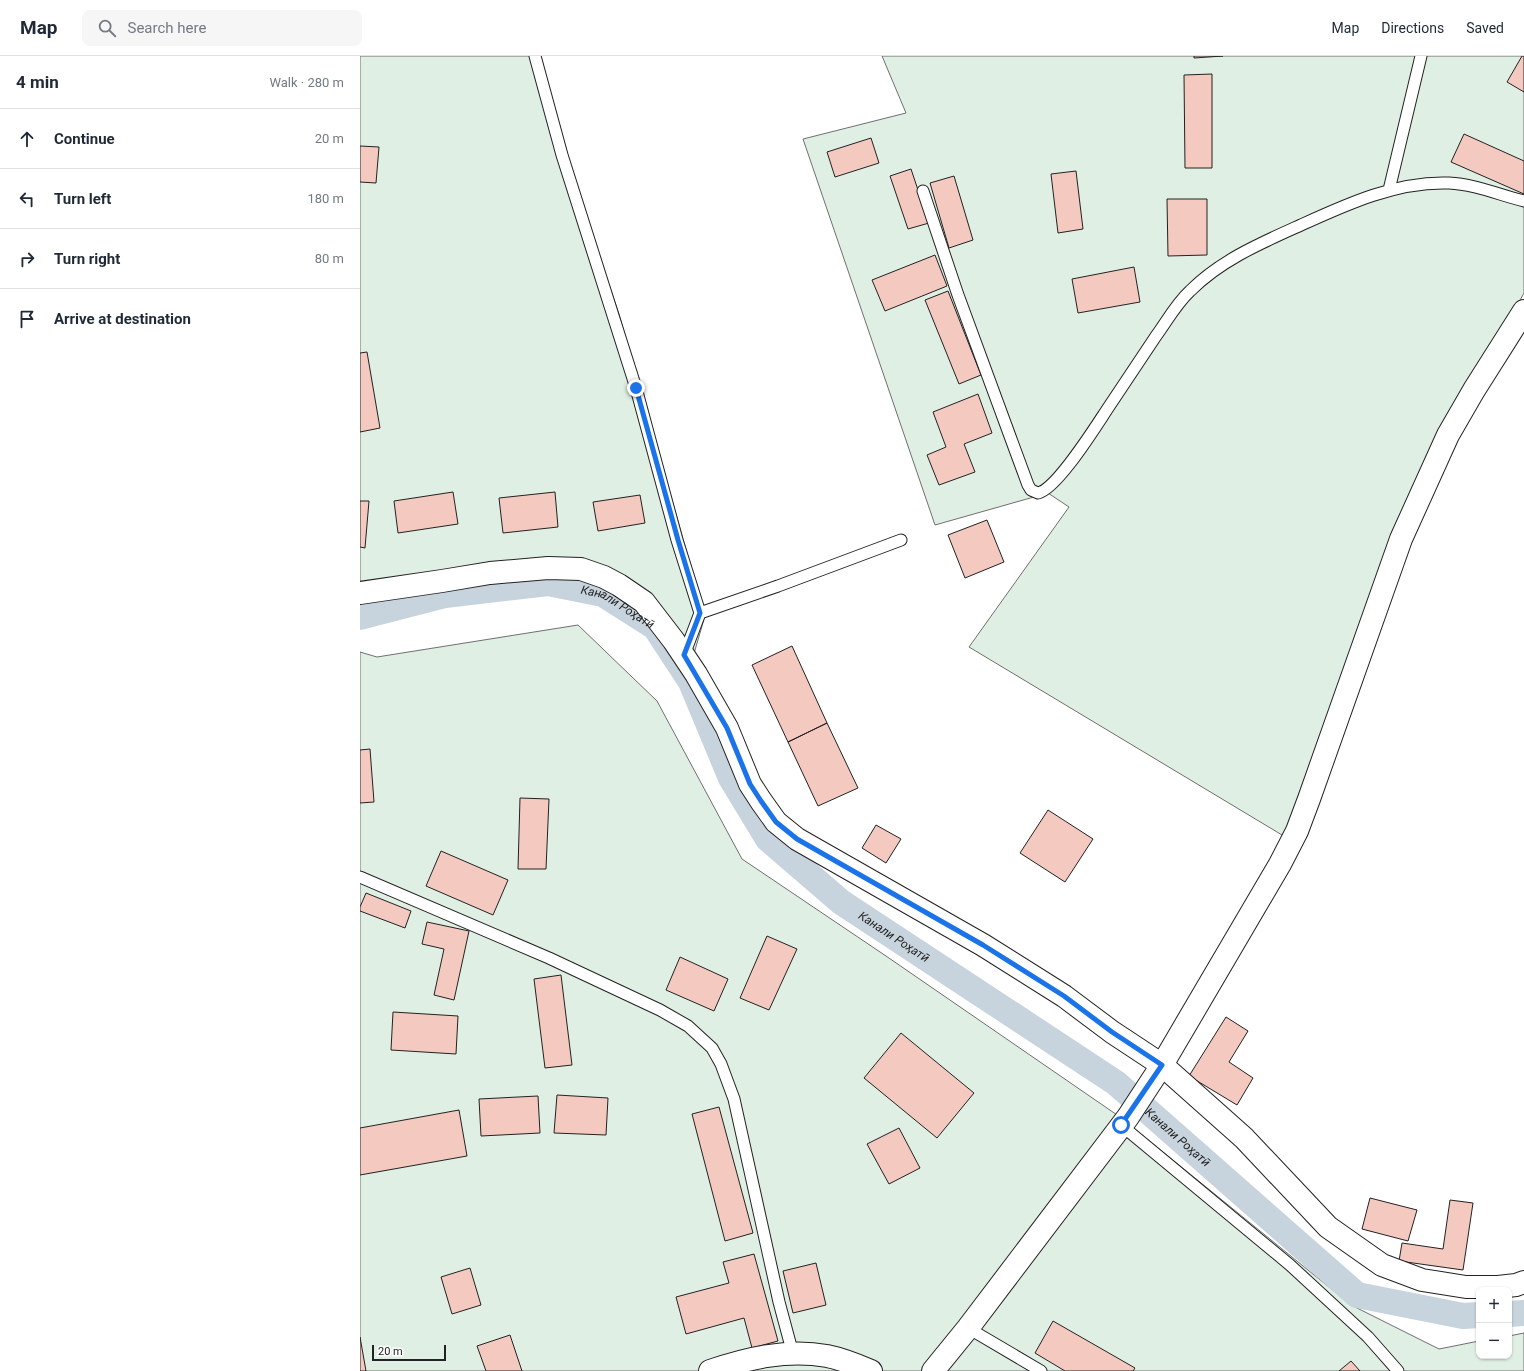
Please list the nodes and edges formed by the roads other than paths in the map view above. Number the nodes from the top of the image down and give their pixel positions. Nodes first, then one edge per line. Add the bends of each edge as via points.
1 (535, 56) edge
2 (1420, 56) edge
3 (923, 190) dead end
4 (1389, 190) junction
5 (1524, 201) edge
6 (1524, 311) edge
7 (901, 540) dead end
8 (360, 593) edge
9 (700, 613) junction
10 (684, 655) junction
11 (360, 877) edge
12 (1158, 1070) junction
13 (1124, 1121) junction
14 (1524, 1282) edge
15 (968, 1328) junction
16 (793, 1354) junction
17 (710, 1371) edge
18 (871, 1371) edge
19 (933, 1371) edge
20 (1041, 1371) edge
21 (1398, 1371) edge

1 - 9 lane via 562,155 636,388
2 - 4 lane
3 - 4 lane via 961,303 1028,485 1031,490 1038,493 1052,484 1083,447 1177,306 1205,276 1229,259 1265,241 1330,212
4 - 5 lane via 1449,183
6 - 12 street via 1448,435 1401,539 1297,831 1228,954
7 - 9 lane
8 - 10 street via 519,569 581,569 604,577 644,602
9 - 10 lane
10 - 12 street via 727,728 750,784 776,822 797,839 983,945 1058,992
11 - 16 lane via 549,958 660,1010 688,1026 712,1048 722,1064 734,1099
12 - 13 street
12 - 14 street via 1244,1138 1328,1228 1382,1265 1422,1280 1466,1286 1498,1287
13 - 15 street
13 - 21 lane via 1290,1265 1368,1337
15 - 19 street
15 - 20 lane
16 - 17 street via 733,1363
16 - 18 street via 829,1357

